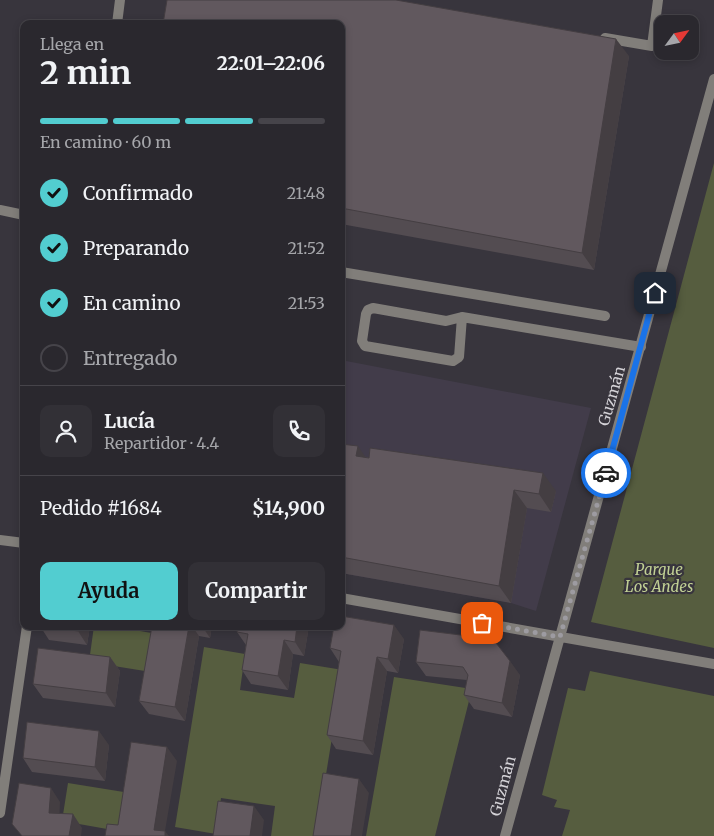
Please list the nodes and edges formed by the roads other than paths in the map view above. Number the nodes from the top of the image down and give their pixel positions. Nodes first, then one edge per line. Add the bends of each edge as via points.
1 (120, 0) edge
2 (658, 0) edge
3 (118, 20) edge
4 (593, 36) edge
5 (714, 79) edge
6 (0, 210) edge
7 (20, 214) edge
8 (345, 273) edge
9 (462, 316) junction
10 (605, 316) dead end
11 (641, 347) junction
12 (0, 540) edge
13 (20, 542) edge
14 (345, 599) edge
15 (27, 630) edge
16 (560, 637) junction
17 (714, 664) edge
18 (0, 813) edge
19 (505, 836) edge

1 - 3 street
2 - 4 street via 652,46
5 - 11 street, Guzmán
6 - 7 street
8 - 10 street
9 - 9 street via 446,321 373,308 366,314 362,341 365,346 453,361 459,357
9 - 11 street
11 - 16 street, Guzmán
12 - 13 street
14 - 16 street
15 - 18 street
16 - 17 street
16 - 19 street, Guzmán

